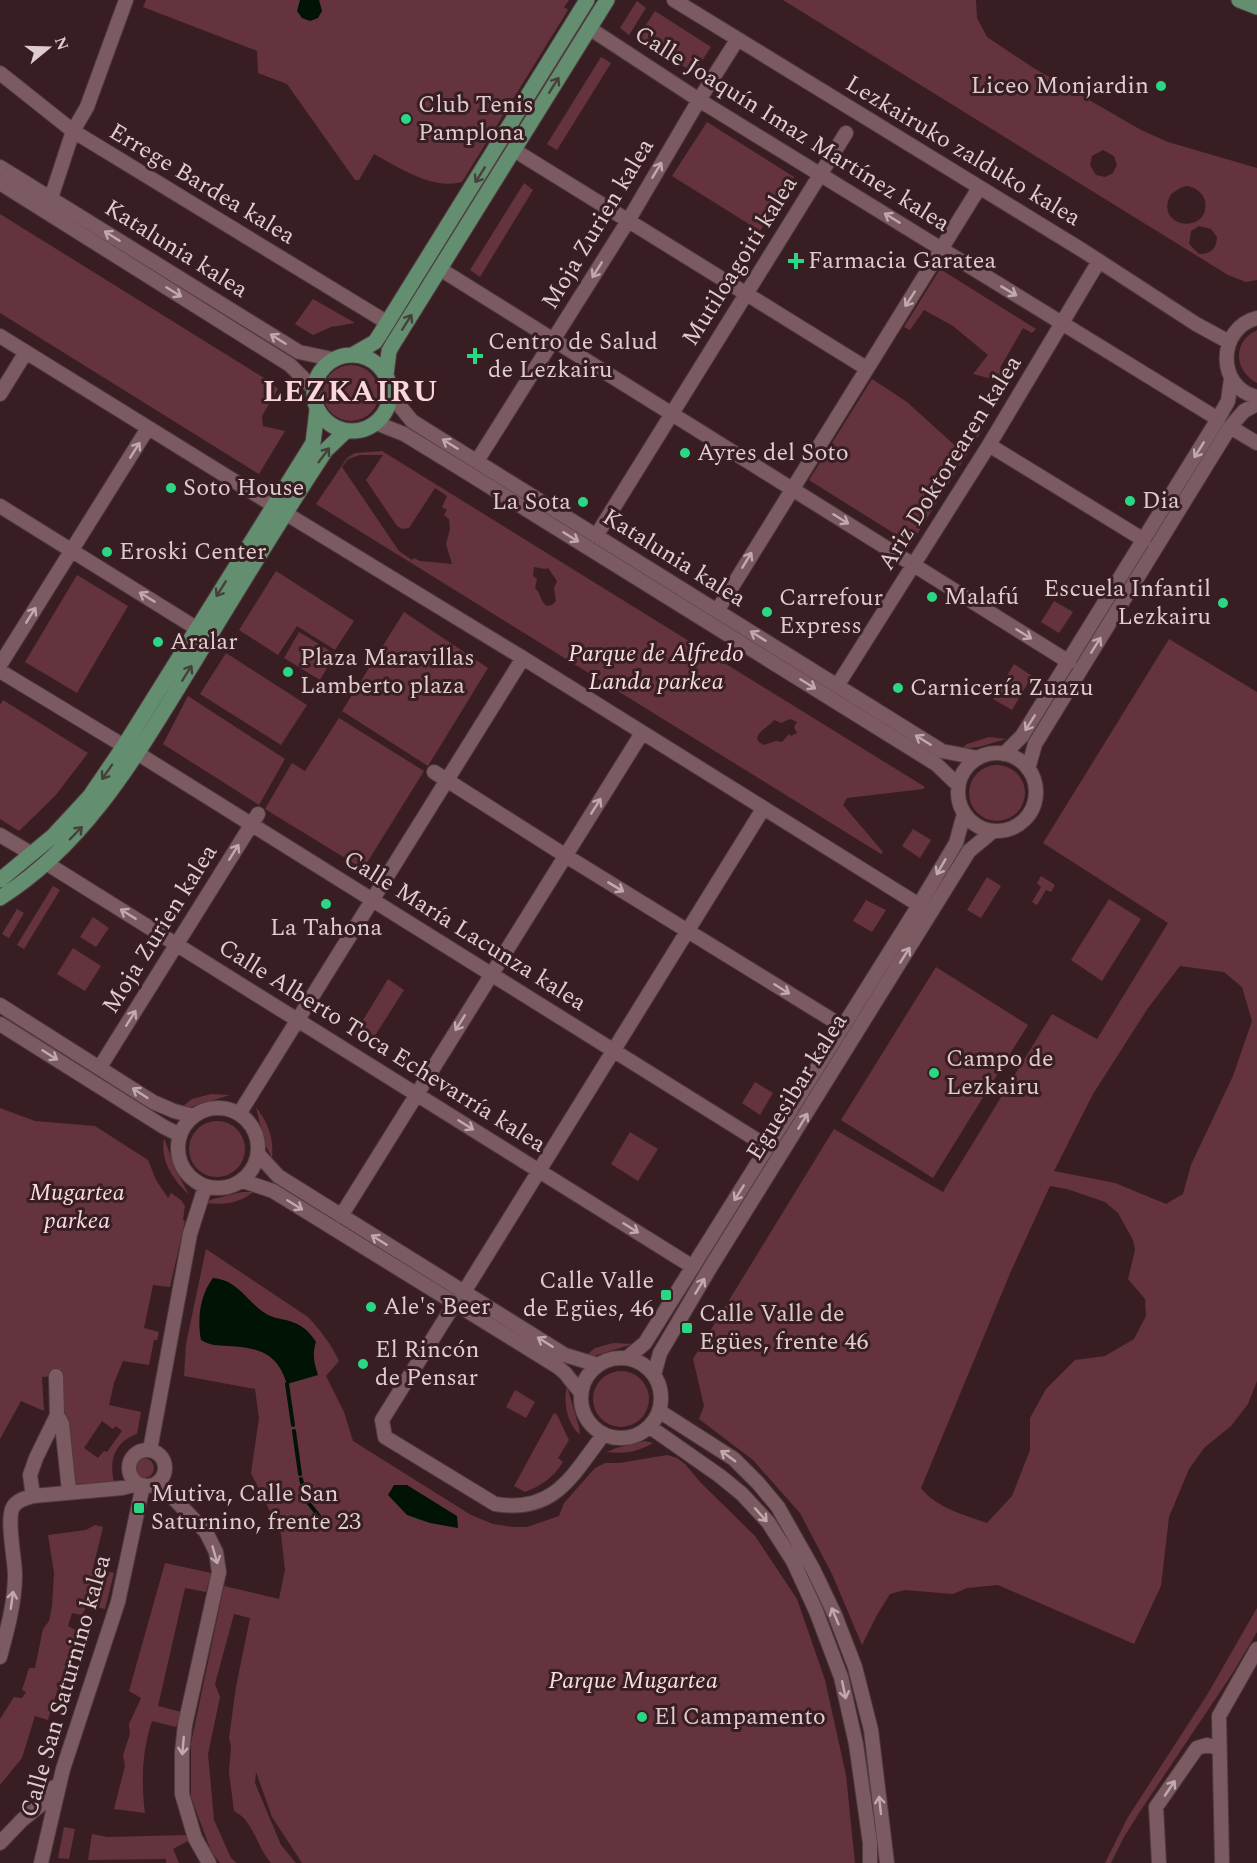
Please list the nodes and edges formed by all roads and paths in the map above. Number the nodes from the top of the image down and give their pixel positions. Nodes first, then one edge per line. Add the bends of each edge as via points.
1 (126, 0) edge
2 (587, 0) edge
3 (607, 0) edge
4 (674, 0) edge
5 (1239, 0) edge
6 (1257, 7) edge
7 (589, 28) junction
8 (737, 40) junction
9 (0, 73) edge
10 (699, 100) junction
11 (73, 131) junction
12 (846, 133) dead end
13 (514, 150) junction
14 (0, 167) edge
15 (821, 173) junction
16 (0, 183) edge
17 (979, 188) junction
18 (51, 198) junction
19 (628, 220) junction
20 (942, 249) junction
21 (1099, 261) junction
22 (440, 269) junction
23 (745, 295) junction
24 (1257, 318) edge
25 (388, 323) junction
26 (1062, 323) junction
27 (0, 336) edge
28 (553, 340) junction
29 (1229, 342) junction
30 (26, 352) junction
31 (354, 354) junction
32 (332, 359) junction
33 (866, 368) junction
34 (386, 375) junction
35 (1231, 379) junction
36 (314, 388) junction
37 (0, 394) edge
38 (390, 394) junction
39 (1257, 397) edge
40 (1257, 404) edge
41 (317, 410) junction
42 (673, 414) junction
43 (1218, 420) junction
44 (376, 423) junction
45 (1230, 427) junction
46 (148, 428) junction
47 (346, 431) junction
48 (1257, 443) edge
49 (989, 445) junction
50 (477, 461) junction
51 (791, 488) junction
52 (0, 506) edge
53 (279, 509) junction
54 (596, 536) junction
55 (1144, 540) junction
56 (72, 550) junction
57 (914, 565) junction
58 (717, 610) junction
59 (196, 628) junction
60 (523, 658) junction
61 (1069, 662) junction
62 (0, 665) edge
63 (0, 671) edge
64 (837, 686) junction
65 (642, 733) junction
66 (131, 750) junction
67 (1004, 754) junction
68 (978, 758) junction
69 (1028, 769) junction
70 (434, 772) dead end
71 (447, 780) junction
72 (958, 786) junction
73 (764, 809) junction
74 (964, 814) junction
75 (255, 819) junction
76 (993, 831) junction
77 (0, 835) edge
78 (32, 854) junction
79 (566, 856) junction
80 (46, 863) junction
81 (0, 880) edge
82 (0, 898) edge
83 (372, 900) junction
84 (919, 905) junction
85 (688, 931) junction
86 (177, 945) junction
87 (491, 974) junction
88 (0, 1005) edge
89 (298, 1020) junction
90 (0, 1024) edge
91 (842, 1026) junction
92 (613, 1050) junction
93 (100, 1067) junction
94 (416, 1094) junction
95 (239, 1114) junction
96 (194, 1116) junction
97 (180, 1135) junction
98 (768, 1146) junction
99 (258, 1154) junction
100 (539, 1170) junction
101 (243, 1181) junction
102 (205, 1187) junction
103 (341, 1216) junction
104 (693, 1267) junction
105 (460, 1298) junction
106 (627, 1358) junction
107 (598, 1365) junction
108 (654, 1375) junction
109 (56, 1376) dead end
110 (581, 1393) junction
111 (659, 1411) junction
112 (57, 1415) junction
113 (650, 1427) junction
114 (603, 1435) junction
115 (150, 1450) junction
116 (159, 1482) junction
117 (140, 1485) junction
118 (69, 1491) junction
119 (33, 1496) junction
120 (1257, 1649) edge
121 (0, 1657) edge
122 (1218, 1748) junction
123 (63, 1769) junction
124 (22, 1820) junction
125 (48, 1830) junction
126 (0, 1843) edge
127 (41, 1863) edge
128 (209, 1863) edge
129 (870, 1863) edge
130 (887, 1863) edge
131 (1159, 1863) edge
132 (1222, 1863) edge

1 - 11 street via 87,107
2 -> 25 main road
3 - 7 main road
4 - 8 street, Lezkairuko zalduko kalea
5 - 6 main road
7 - 10 street, Calle Joaquín Imaz Martínez kalea
13 -> 7 main road
8 - 10 street, Moja Zurien kalea
8 - 17 street, Lezkairuko zalduko kalea
9 - 11 street, Errege Bardea kalea
10 - 15 street, Calle Joaquín Imaz Martínez kalea
19 -> 10 street, Moja Zurien kalea
11 - 18 street
11 - 25 street, Errege Bardea kalea
12 - 15 street, Mutiloagoiti kalea
13 - 19 street
13 - 22 main road
14 - 18 street, Katalunia kalea
20 -> 15 street, Calle Joaquín Imaz Martínez kalea
15 - 23 street, Mutiloagoiti kalea
16 -> 36 street, Katalunia kalea via 290,365
17 - 20 street
17 - 21 street, Lezkairuko zalduko kalea
32 -> 18 street, Katalunia kalea via 299,352
19 - 23 street
19 -> 28 street, Moja Zurien kalea
20 -> 26 street, Calle Joaquín Imaz Martínez kalea
20 -> 33 street
21 - 26 street, Ariz Doktorearen kalea
21 - 29 street, Lezkairuko zalduko kalea
22 - 28 street
34 -> 22 main road via 389,351
23 - 33 street
23 - 42 street, Mutiloagoiti kalea
24 - 29 street via 1243,324
25 - 31 main road via 375,342
26 - 43 street, Calle Joaquín Imaz Martínez kalea
26 - 49 street, Ariz Doktorearen kalea
27 - 30 street
28 - 42 street
28 - 50 street, Moja Zurien kalea
29 - 35 street via 1226,354
30 - 37 street
30 - 46 street
31 - 32 main road
31 - 34 main road via 378,364
32 - 36 main road via 317,376
33 - 51 street
34 - 38 main road
35 - 39 street via 1240,389
35 - 43 street via 1228,401
36 - 41 main road
38 - 44 main road
50 -> 38 street, Katalunia kalea via 412,421
40 - 45 street via 1244,411
41 - 47 main road via 324,420
41 - 53 main road via 313,443
42 - 51 street
42 - 54 street, Mutiloagoiti kalea
43 -> 55 street
44 - 47 main road
44 -> 72 street, Katalunia kalea via 407,436 936,764
45 - 48 street
69 -> 45 street via 1035,744
46 - 53 street
56 -> 46 street
53 -> 47 main road
49 - 55 street
49 - 57 street, Ariz Doktorearen kalea
50 - 54 street, Katalunia kalea
51 -> 57 street
58 -> 51 street
52 - 56 street
53 -> 59 main road
53 - 60 street
66 -> 53 main road
54 - 58 street, Katalunia kalea
55 - 61 street
59 -> 56 street
62 -> 56 street
57 -> 61 street
57 - 64 street, Ariz Doktorearen kalea
64 -> 58 street, Katalunia kalea
59 - 66 main road
60 - 65 street
60 - 71 street
61 -> 67 street via 1022,736
63 - 66 street, Calle María Lacunza kalea
68 -> 64 street, Katalunia kalea via 942,751
65 - 73 street
79 -> 65 street
66 - 75 street, Calle María Lacunza kalea
66 -> 78 main road
80 -> 66 main road via 101,806
67 - 68 street
67 - 69 street
68 - 72 street via 962,774
69 - 76 street via 1036,793 1030,811 1017,825
70 - 71 street
71 - 79 street
71 - 83 street
72 - 74 street
73 - 84 street
73 - 85 street
74 - 76 street
74 -> 84 street, Eguesibar kalea via 956,843
75 - 83 street, Calle María Lacunza kalea
86 -> 75 street, Moja Zurien kalea
108 -> 76 street, Eguesibar kalea via 660,1353 698,1288 969,851
77 - 78 street
78 - 81 main road
79 -> 85 street
79 - 87 street
80 - 82 main road
86 -> 80 street, Calle Alberto Toca Echevarría kalea
83 - 87 street, Calle María Lacunza kalea
83 - 89 street
84 - 91 street, Eguesibar kalea
85 -> 91 street
85 - 92 street
86 - 89 street, Calle Alberto Toca Echevarría kalea
93 -> 86 street, Moja Zurien kalea
87 - 92 street, Calle María Lacunza kalea
87 -> 94 street
88 - 93 street
89 - 94 street, Calle Alberto Toca Echevarría kalea
89 - 95 street
90 -> 97 street
91 - 98 street, Eguesibar kalea
92 - 98 street, Calle María Lacunza kalea
92 - 100 street
96 -> 93 street via 153,1102
94 -> 100 street, Calle Alberto Toca Echevarría kalea
94 - 103 street
95 - 96 street via 216,1108
95 - 99 street via 255,1131
96 - 97 street
97 - 102 street via 179,1154 185,1172
98 -> 104 street, Eguesibar kalea
99 - 101 street
99 - 103 street via 278,1176
100 -> 104 street, Calle Alberto Toca Echevarría kalea
100 - 105 street
101 - 102 street via 231,1187
101 -> 105 street via 273,1191
102 - 115 street via 190,1234
105 -> 103 street
104 - 106 street, Eguesibar kalea via 645,1344
107 -> 105 street via 566,1355
105 - 110 street via 558,1367
105 - 114 street via 382,1420 385,1437 495,1504 512,1507 528,1506 554,1494 573,1476
106 - 107 street
106 - 108 street
107 - 110 street via 584,1382
108 - 111 street via 660,1386
109 - 112 street
110 - 114 street via 586,1417
111 - 113 street
130 -> 111 street via 869,1720 855,1667 813,1569 778,1507 758,1483 734,1459
112 - 118 street via 62,1424
112 - 119 street via 30,1476
113 - 114 street via 628,1438
113 -> 129 street via 742,1494 768,1522 793,1562 841,1677 855,1744
115 - 116 street via 160,1456 165,1466
115 - 117 street via 139,1452 131,1460 130,1476
116 - 117 street
116 -> 128 street via 206,1532 216,1552 219,1572 184,1725 182,1752 182,1794 195,1839
117 - 118 street
117 - 123 street, Calle San Saturnino kalea via 118,1602
118 - 119 street
121 -> 119 street via 15,1577 9,1521 13,1506
120 - 122 street via 1219,1716
131 -> 122 street via 1156,1808 1197,1748
122 - 132 street
123 - 124 street via 49,1798
123 - 125 street, Calle San Saturnino kalea
124 - 125 street
124 - 126 street
125 - 127 street, Calle San Saturnino kalea

